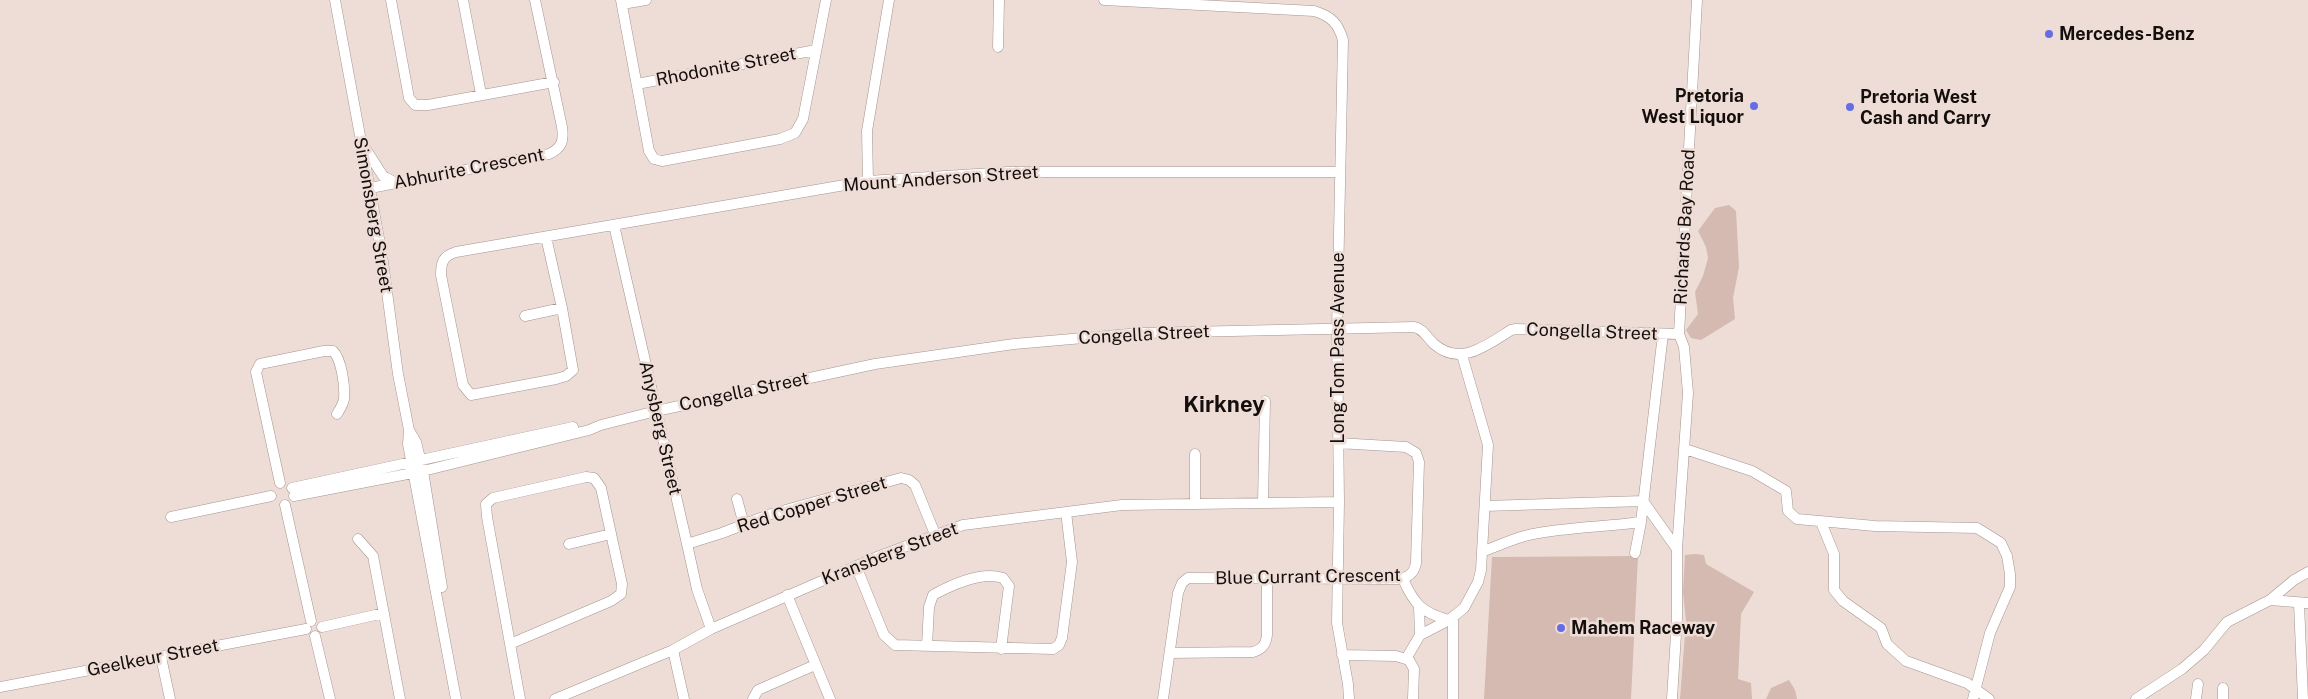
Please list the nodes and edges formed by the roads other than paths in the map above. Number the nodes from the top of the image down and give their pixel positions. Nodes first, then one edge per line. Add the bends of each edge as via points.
1 (335, 0) edge
2 (391, 0) edge
3 (464, 0) edge
4 (535, 0) edge
5 (646, 0) edge
6 (826, 0) edge
7 (890, 0) edge
8 (999, 0) edge
9 (1104, 0) edge
10 (1697, 0) edge
11 (622, 2) edge
12 (998, 47) dead end
13 (816, 50) junction
14 (554, 82) junction
15 (637, 84) junction
16 (481, 94) junction
17 (360, 138) junction
18 (1340, 172) junction
19 (868, 181) junction
20 (396, 183) junction
21 (370, 188) junction
22 (614, 225) junction
23 (546, 237) junction
24 (562, 308) junction
25 (525, 316) dead end
26 (1337, 330) junction
27 (1663, 334) junction
28 (1679, 334) junction
29 (1462, 356) junction
30 (1265, 401) dead end
31 (656, 411) junction
32 (337, 414) dead end
33 (601, 425) junction
34 (1338, 443) junction
35 (1685, 449) junction
36 (1195, 454) dead end
37 (416, 460) junction
38 (419, 472) junction
39 (280, 484) junction
40 (293, 492) junction
41 (272, 496) junction
42 (737, 499) dead end
43 (1644, 501) junction
44 (1339, 502) junction
45 (1194, 503) junction
46 (1263, 503) junction
47 (285, 505) junction
48 (1485, 506) junction
49 (1066, 512) junction
50 (171, 517) dead end
51 (1642, 522) junction
52 (1821, 522) junction
53 (744, 525) junction
54 (611, 534) junction
55 (935, 534) junction
56 (358, 539) dead end
57 (568, 544) dead end
58 (686, 544) junction
59 (1678, 549) junction
60 (1482, 552) junction
61 (1635, 553) dead end
62 (856, 566) junction
63 (2308, 572) edge
64 (1267, 578) junction
65 (1337, 579) junction
66 (1403, 579) junction
67 (787, 596) junction
68 (2270, 600) junction
69 (2304, 603) edge
70 (1420, 607) junction
71 (384, 613) junction
72 (1451, 618) junction
73 (308, 625) junction
74 (322, 628) junction
75 (711, 629) junction
76 (1420, 635) junction
77 (315, 636) junction
78 (510, 644) junction
79 (927, 646) junction
80 (1001, 649) junction
81 (673, 650) junction
82 (1170, 653) junction
83 (1342, 655) junction
84 (161, 657) junction
85 (1406, 659) junction
86 (815, 665) junction
87 (2198, 684) dead end
88 (0, 687) edge
89 (1975, 687) junction
90 (2224, 688) dead end
91 (170, 699) edge
92 (330, 699) edge
93 (400, 699) edge
94 (457, 699) edge
95 (520, 699) edge
96 (555, 699) edge
97 (684, 699) edge
98 (753, 699) edge
99 (830, 699) edge
100 (1163, 699) edge
101 (1349, 699) edge
102 (1413, 699) edge
103 (1453, 699) edge
104 (1672, 699) edge
105 (1973, 699) edge
106 (1989, 699) edge
107 (2136, 699) edge
108 (2196, 699) edge
109 (2222, 699) edge
110 (2303, 699) edge

1 - 17 street, Simonsberg Street
2 - 16 street via 412,102 428,105
3 - 16 street
4 - 14 street, Abhurite Crescent
5 - 11 street
6 - 13 street
7 - 19 street via 867,131
8 - 12 street
9 - 18 street, Long Tom Pass Avenue via 1314,11 1330,18 1338,26 1343,40
10 - 28 street, Richards Bay Road
11 - 15 street
13 - 15 street, Rhodonite Street
13 - 15 street via 803,119 792,135 667,161 658,161 649,151
14 - 16 street
14 - 20 street, Abhurite Crescent via 563,135 562,144 554,152
17 - 20 street via 383,176
17 - 21 street, Simonsberg Street
18 - 19 street, Mount Anderson Street via 1008,172
18 - 26 street, Long Tom Pass Avenue
19 - 22 street, Mount Anderson Street
20 - 21 street, Abhurite Crescent
21 - 37 street, Simonsberg Street via 398,374 409,430 416,442
22 - 23 street, Mount Anderson Street
22 - 31 street, Anysberg Street
23 - 24 street, Mount Anderson Street
23 - 24 street, Mount Anderson Street via 456,252 443,258 441,275 462,385 466,391 480,395 571,373 573,364
24 - 25 street
26 - 29 street, Congella Street via 1414,327 1421,329 1439,348
26 - 31 street, Congella Street via 1141,333 1014,344 875,364
26 - 34 street, Long Tom Pass Avenue
27 - 28 street, Congella Street
27 - 29 street, Congella Street via 1516,329
27 - 43 street
28 - 35 street, Richards Bay Road via 1684,347 1688,393
29 - 48 street via 1488,445
30 - 46 street
31 - 33 street, Congella Street
31 - 58 street, Anysberg Street
32 - 39 street via 344,401 344,391 333,352 327,350 268,361 258,366 256,372
33 - 37 street, Congella Street via 585,425
33 - 38 street, Congella Street
34 - 44 street, Long Tom Pass Avenue
34 - 66 street, Blue Currant Crescent via 1406,447 1418,457 1416,563 1413,572
35 - 52 street via 1752,471 1786,491 1788,510 1794,517
35 - 59 street, Richards Bay Road
36 - 45 street
37 - 38 street, Simonsberg Street
37 - 40 street, Congella Street
38 - 40 street, Congella Street
38 - 94 street, Simonsberg Street
39 - 40 street via 287,484
39 - 41 street
40 - 47 street via 290,503
41 - 47 street via 276,503
41 - 50 street
42 - 53 street
43 - 48 street
43 - 51 street
43 - 59 street
44 - 46 street, Kransberg Street
44 - 65 street, Long Tom Pass Avenue
45 - 46 street, Kransberg Street
45 - 49 street, Kransberg Street via 1122,505
47 - 73 street
48 - 60 street
49 - 55 street, Kransberg Street via 962,526
49 - 80 street via 1071,568 1059,645 1049,650
51 - 60 street via 1531,534
51 - 61 street
52 - 89 street via 1833,548 1834,590 1842,600 1881,628 1887,644 1906,662
52 - 89 street via 1976,528 2001,543 2007,556 2010,587 1990,633
53 - 55 street, Red Copper Street via 771,514 901,478 914,485
53 - 58 street, Red Copper Street
54 - 57 street
54 - 78 street via 622,587 620,596
54 - 78 street via 600,484 591,477 489,500 487,517
55 - 62 street, Kransberg Street
56 - 71 street via 373,556
58 - 75 street, Anysberg Street
59 - 104 street, Richards Bay Road via 1678,618
60 - 72 street via 1478,582 1464,608
62 - 67 street, Kransberg Street
62 - 79 street via 889,641 895,645
63 - 68 street
64 - 65 street, Blue Currant Crescent
64 - 82 street, Blue Currant Crescent via 1185,580 1178,593
64 - 82 street via 1268,635 1259,650
65 - 66 street, Blue Currant Crescent
65 - 83 street, Long Tom Pass Avenue via 1337,623
66 - 70 street
67 - 75 street, Kransberg Street
67 - 86 street
68 - 69 street
68 - 107 street via 2227,622 2182,670
69 - 110 street
70 - 72 street via 1435,616
70 - 76 street
71 - 74 street
71 - 93 street
72 - 76 street
72 - 103 street
73 - 74 street via 318,622
73 - 77 street via 308,634
73 - 84 street, Geelkeur Street
74 - 77 street
75 - 81 street, Kransberg Street
76 - 85 street
77 - 92 street
78 - 95 street
79 - 80 street
79 - 80 street via 929,607 933,596 964,582 992,576 1003,578 1009,586
81 - 96 street, Kransberg Street
81 - 97 street
82 - 100 street, Blue Currant Crescent
83 - 85 street
83 - 101 street, Long Tom Pass Avenue
84 - 88 street, Geelkeur Street
84 - 91 street
85 - 102 street via 1414,669
86 - 98 street via 758,690
86 - 99 street
87 - 108 street
89 - 105 street
89 - 106 street
90 - 109 street

